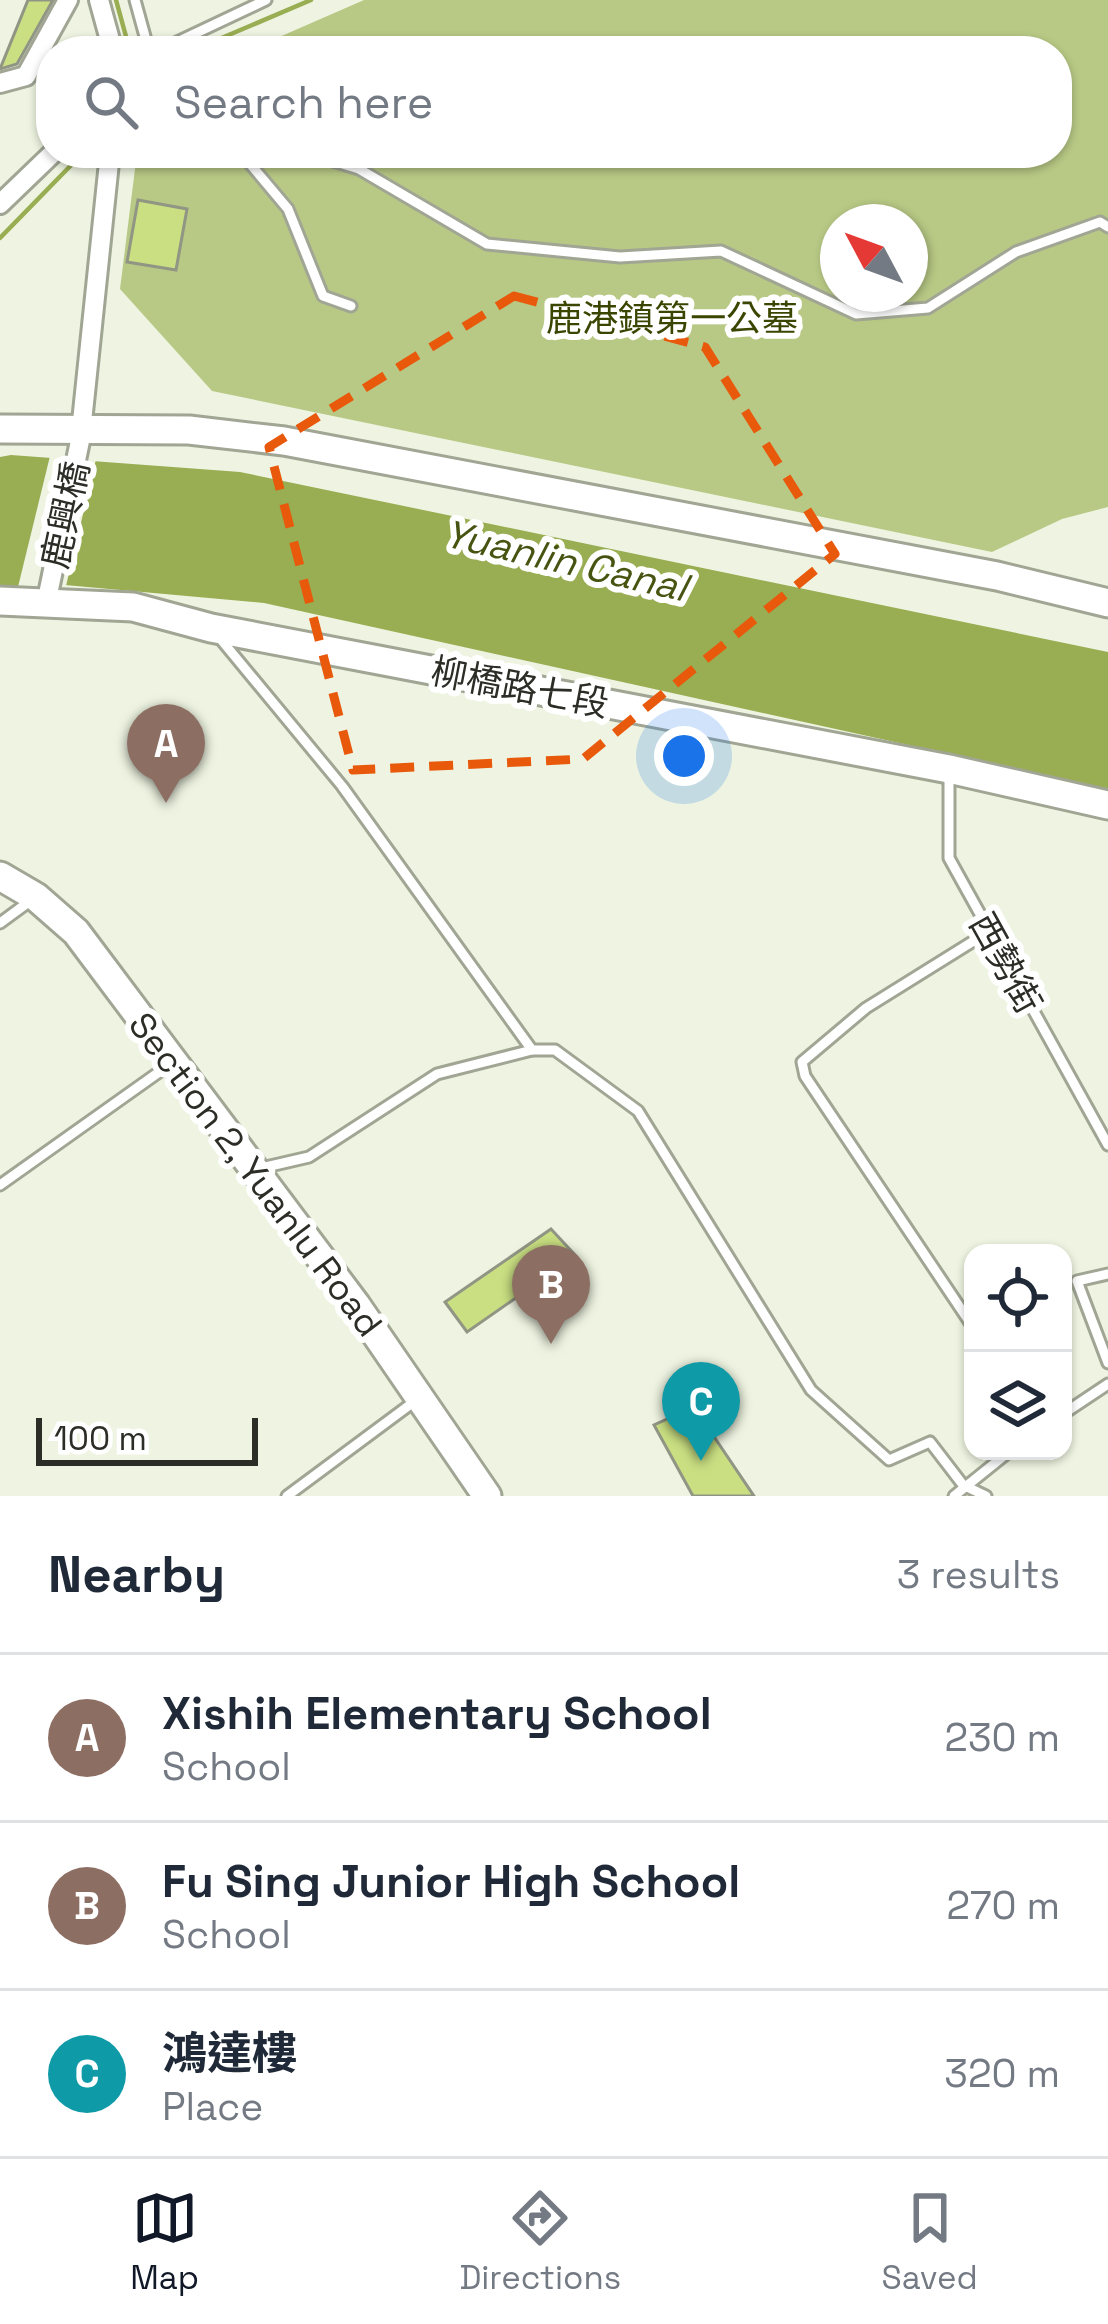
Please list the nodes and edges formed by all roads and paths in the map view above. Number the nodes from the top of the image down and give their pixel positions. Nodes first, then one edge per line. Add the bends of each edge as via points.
1 (68, 0) edge
2 (99, 0) edge
3 (135, 0) edge
4 (266, 0) edge
5 (48, 36) edge
6 (109, 36) edge
7 (145, 36) edge
8 (190, 36) edge
9 (36, 58) edge
10 (0, 83) edge
11 (37, 168) edge
12 (108, 168) edge
13 (254, 168) edge
14 (356, 168) edge
15 (0, 204) edge
16 (1105, 221) edge
17 (352, 306) dead end
18 (0, 429) edge
19 (81, 435) junction
20 (48, 594) junction
21 (0, 601) edge
22 (1108, 603) edge
23 (211, 628) junction
24 (949, 769) junction
25 (1108, 805) edge
26 (0, 876) edge
27 (36, 897) junction
28 (0, 922) edge
29 (988, 932) junction
30 (532, 1050) junction
31 (174, 1062) junction
32 (1108, 1145) edge
33 (252, 1170) junction
34 (0, 1185) edge
35 (1108, 1274) edge
36 (964, 1314) edge
37 (1108, 1363) edge
38 (1108, 1384) edge
39 (420, 1398) junction
40 (1072, 1408) edge
41 (998, 1460) edge
42 (963, 1485) junction
43 (286, 1496) edge
44 (487, 1496) edge
45 (954, 1496) edge
46 (986, 1496) edge

1 - 5 street
2 - 6 street
3 - 7 lane
4 - 8 lane
9 - 10 street via 26,76
11 - 15 street
12 - 19 street, 鹿興橋
13 - 17 lane via 288,209 323,296
14 - 16 lane via 487,244 620,257 721,251 856,314 928,308 1016,252
18 - 19 main road
19 - 20 street, 鹿興橋
19 - 22 main road via 189,430 376,457
20 - 21 main road, 柳橋路七段
20 - 23 main road, 柳橋路七段
23 - 24 main road, 柳橋路七段
23 - 30 lane via 342,786
24 - 25 main road, 柳橋路七段
24 - 29 lane, 西勢街 via 949,858
26 - 27 main road, Section 2, Yuanlu Road
27 - 28 lane
27 - 31 main road, Section 2, Yuanlu Road via 76,932
29 - 32 lane, 西勢街
29 - 36 lane via 866,1008 802,1062
30 - 33 lane via 437,1074 309,1157
30 - 42 lane via 555,1050 638,1111 812,1390 889,1460 930,1442
31 - 33 main road, Section 2, Yuanlu Road
31 - 34 lane
33 - 39 main road, Section 2, Yuanlu Road
35 - 37 lane via 1077,1281
38 - 40 lane
39 - 43 lane
39 - 44 main road, Section 2, Yuanlu Road
41 - 42 lane
42 - 45 lane
42 - 46 lane

